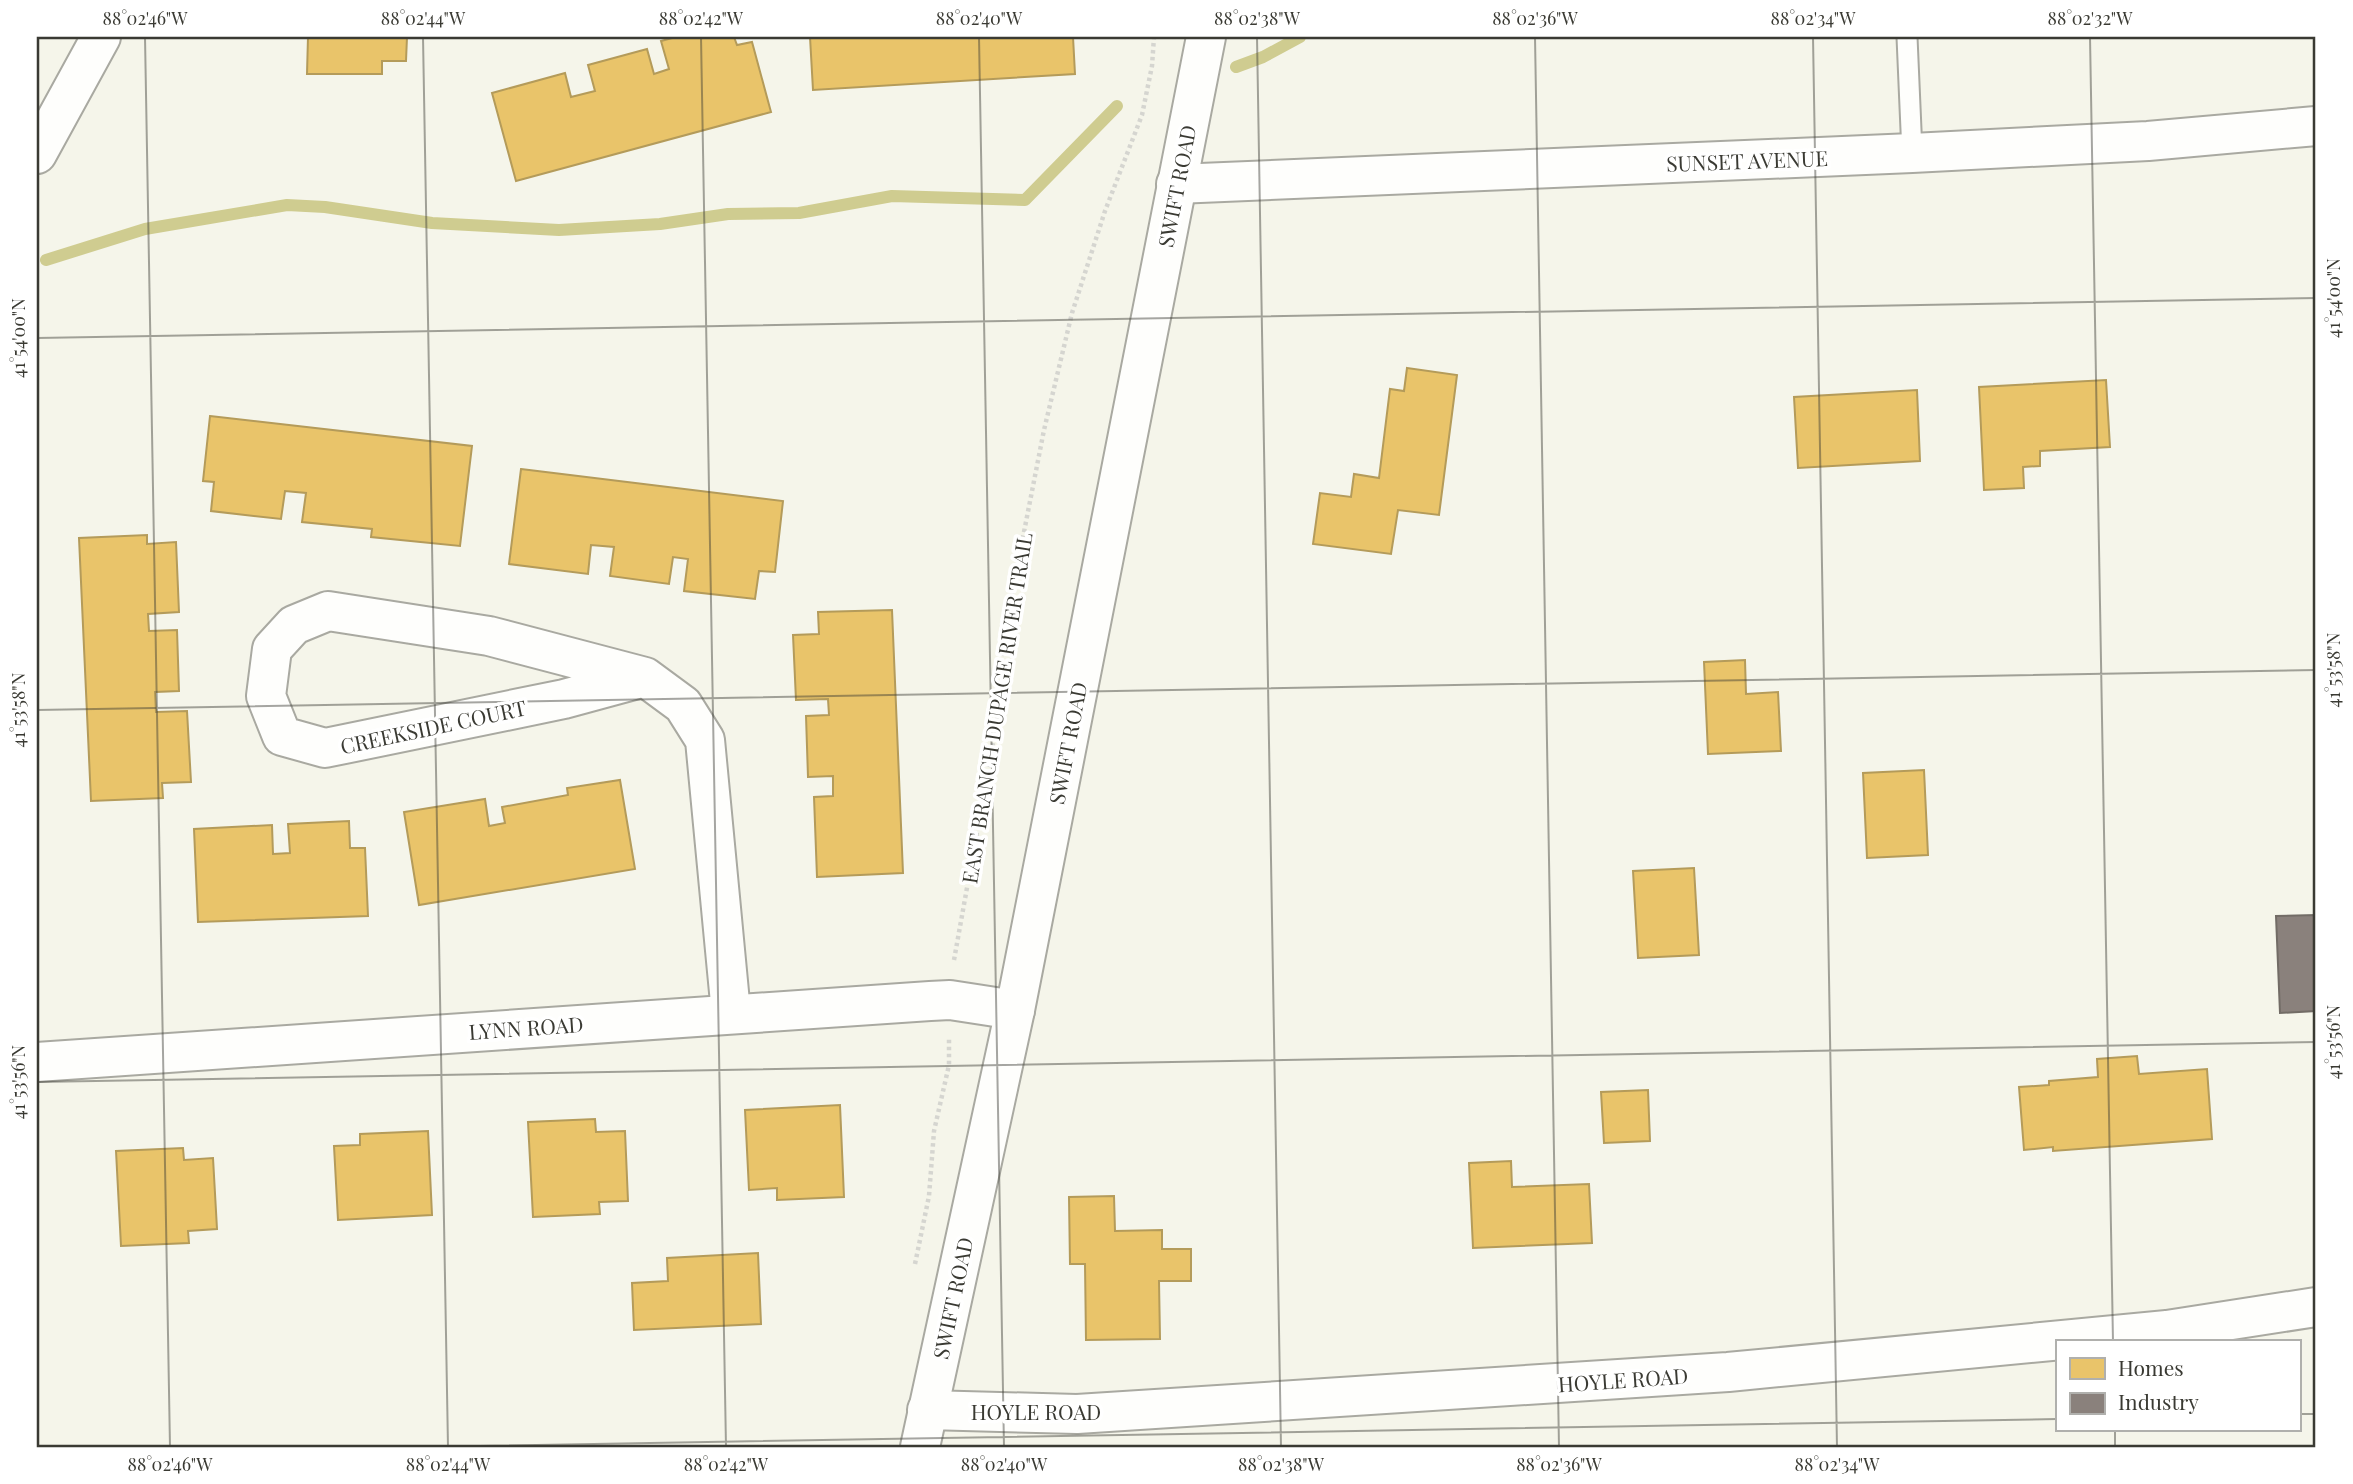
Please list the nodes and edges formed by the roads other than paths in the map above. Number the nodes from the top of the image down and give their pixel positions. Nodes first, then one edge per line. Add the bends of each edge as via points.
1 (101, 37) edge
2 (1206, 37) edge
3 (1908, 37) edge
4 (2316, 126) edge
5 (1912, 153) junction
6 (37, 154) edge
7 (1176, 184) junction
8 (645, 677) junction
9 (1015, 1010) junction
10 (731, 1013) junction
11 (37, 1062) edge
12 (2316, 1307) edge
13 (2062, 1340) edge
14 (2056, 1341) edge
15 (927, 1410) junction
16 (920, 1447) edge

1 - 6 street
2 - 7 street, SWIFT ROAD
3 - 5 lane
4 - 5 street, SUNSET AVENUE via 2148,141
5 - 7 street, SUNSET AVENUE
7 - 9 street, SWIFT ROAD
8 - 8 street, CREEKSIDE COURT via 489,636 328,611 294,625 272,649 265,696 282,736 326,748 564,699
8 - 10 street, CREEKSIDE COURT via 683,705 705,740
9 - 10 street, LYNN ROAD via 950,1000
9 - 15 street, SWIFT ROAD
10 - 11 street, LYNN ROAD
12 - 13 street, HOYLE ROAD via 2167,1330
14 - 15 street, HOYLE ROAD via 1728,1372 1077,1414
15 - 16 street, SWIFT ROAD

